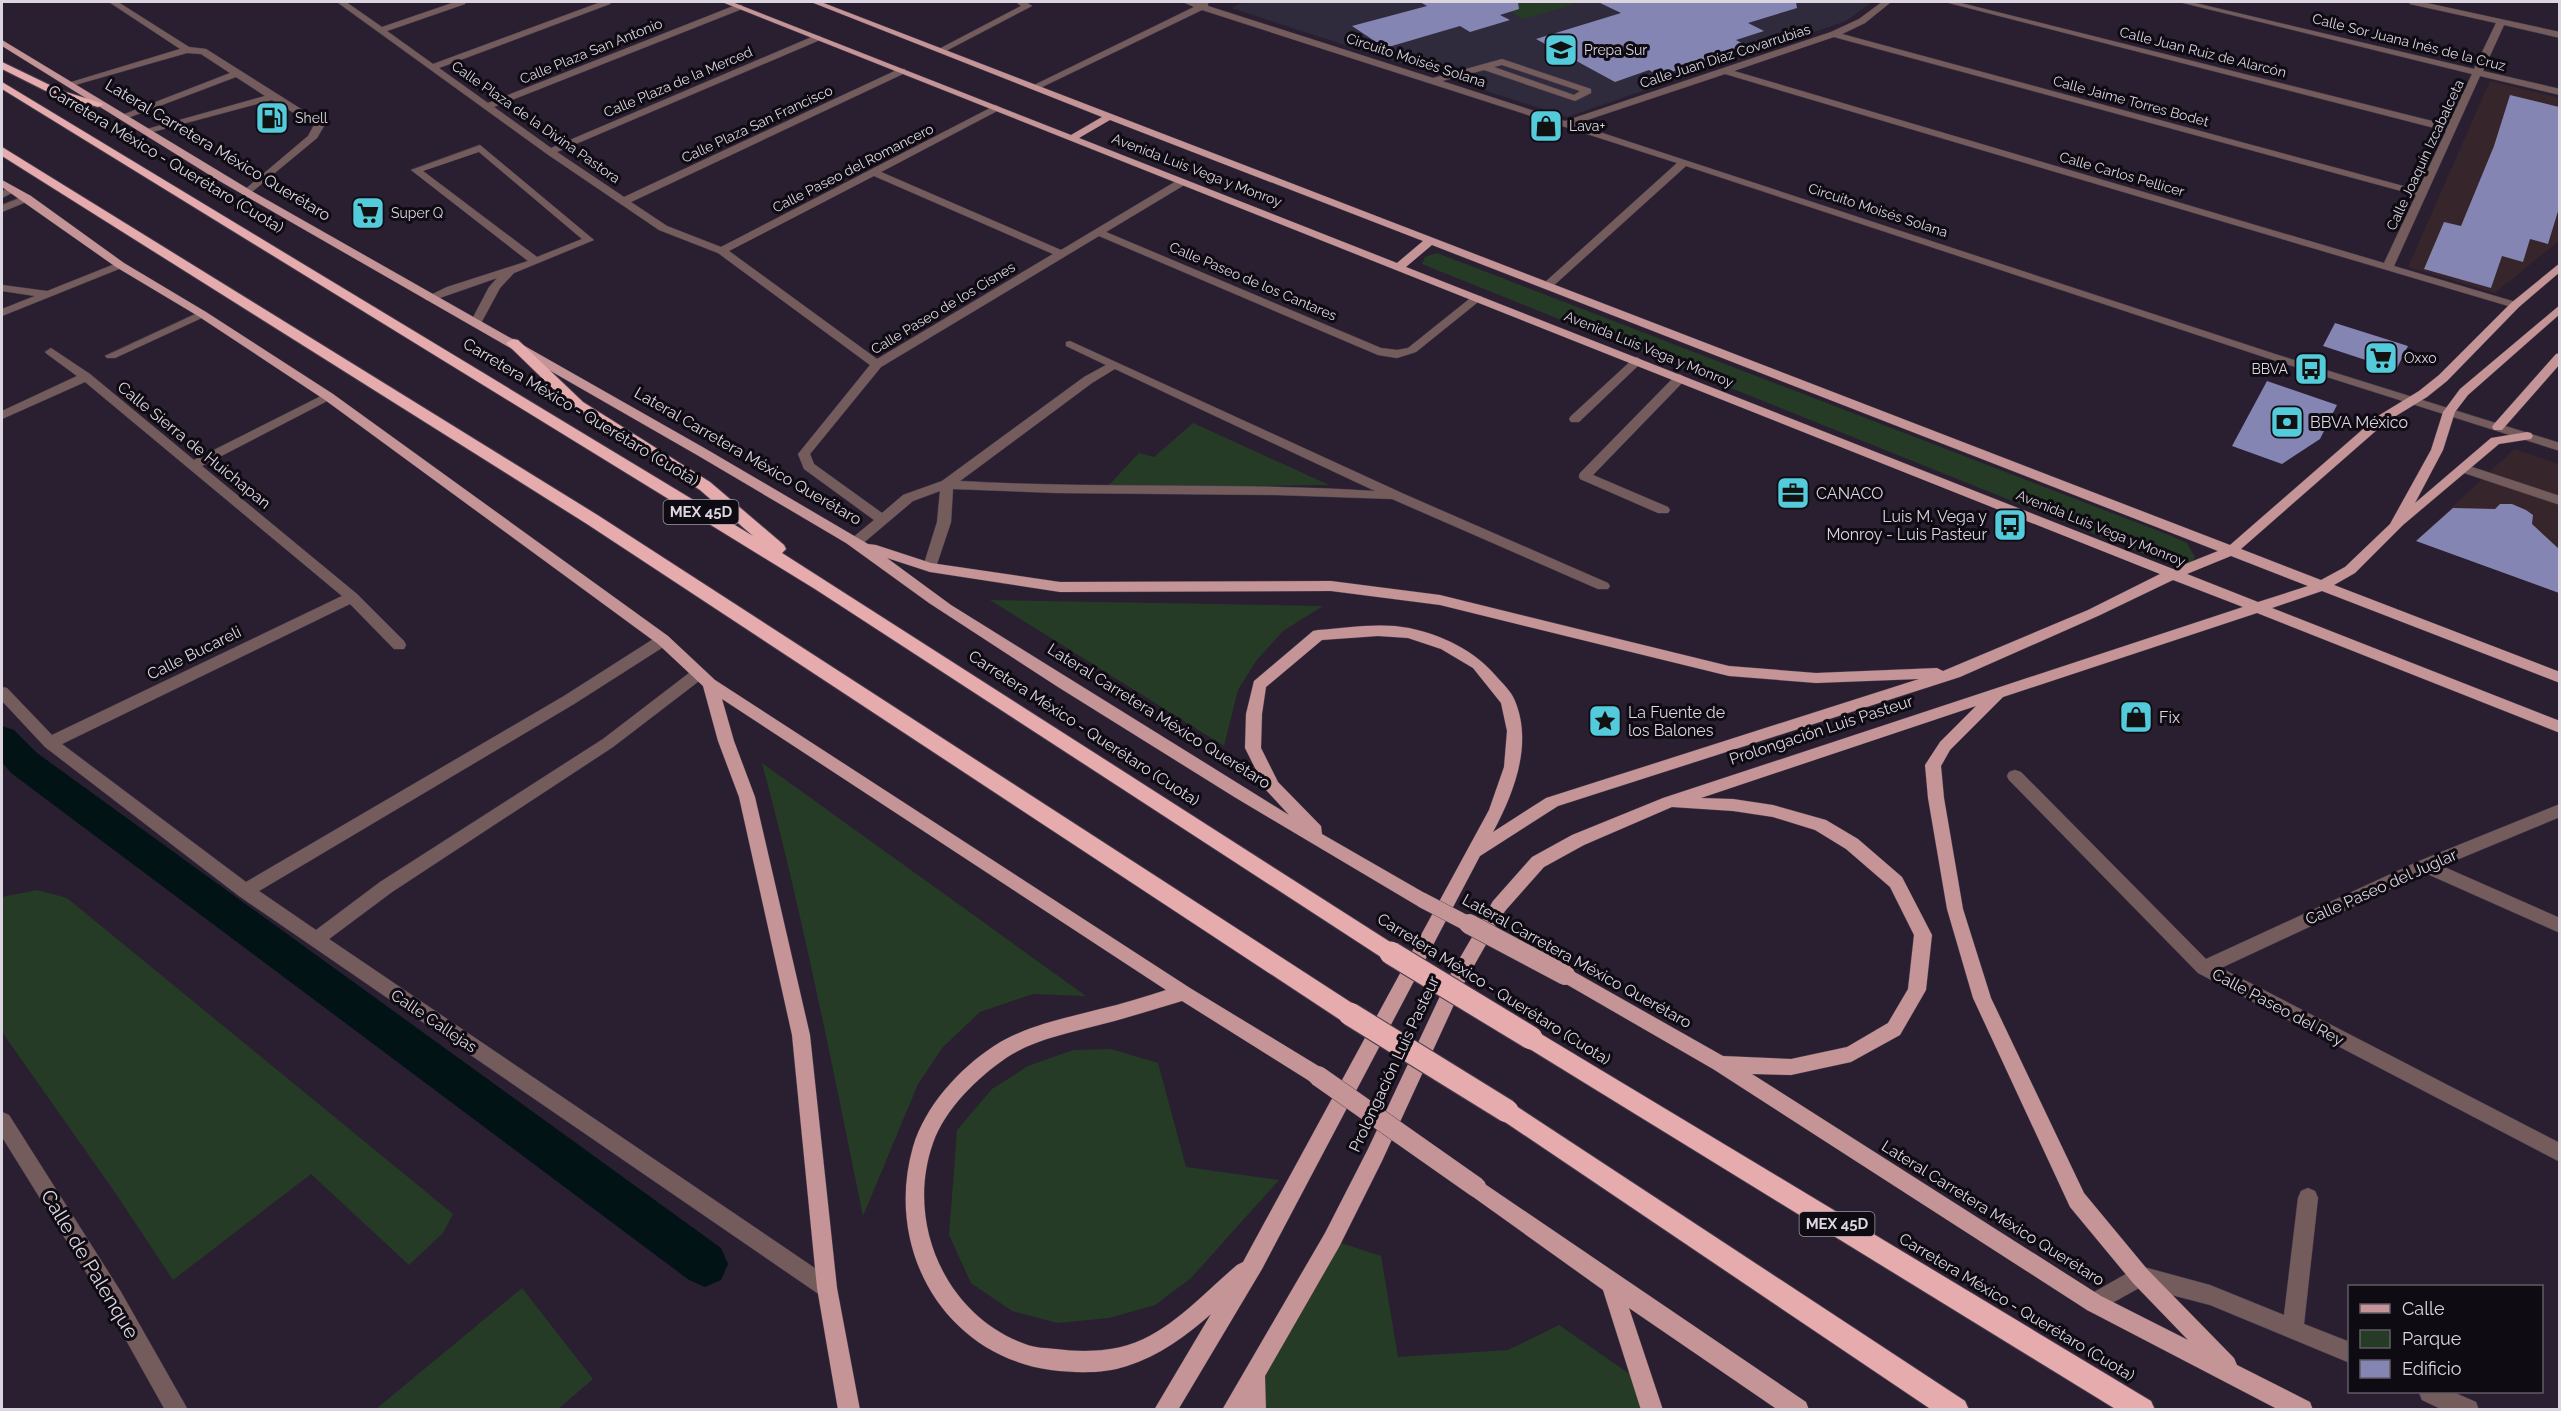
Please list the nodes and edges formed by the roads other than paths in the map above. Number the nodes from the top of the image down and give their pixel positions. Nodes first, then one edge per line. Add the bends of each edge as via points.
1 (113, 2) edge
2 (341, 2) edge
3 (462, 2) edge
4 (606, 2) edge
5 (726, 2) edge
6 (815, 2) edge
7 (1020, 2) edge
8 (1187, 2) edge
9 (1220, 2) edge
10 (1887, 2) edge
11 (1949, 2) edge
12 (2183, 2) edge
13 (2413, 2) edge
14 (1202, 6) junction
15 (739, 7) junction
16 (2500, 21) junction
17 (382, 30) junction
18 (1834, 34) junction
19 (2559, 35) edge
20 (817, 38) junction
21 (2, 43) edge
22 (187, 50) junction
23 (941, 50) junction
24 (2, 65) edge
25 (1482, 66) junction
26 (434, 67) junction
27 (1722, 70) junction
28 (902, 71) junction
29 (2477, 72) junction
30 (238, 73) junction
31 (1433, 81) junction
32 (2, 85) edge
33 (71, 85) junction
34 (1035, 87) junction
35 (2559, 92) edge
36 (273, 97) junction
37 (98, 104) junction
38 (488, 106) junction
39 (996, 108) junction
40 (1110, 116) junction
41 (122, 117) junction
42 (1565, 124) junction
43 (2451, 129) junction
44 (145, 130) junction
45 (1071, 139) junction
46 (2, 151) edge
47 (550, 152) junction
48 (1684, 162) junction
49 (876, 173) junction
50 (1182, 182) junction
51 (2, 183) edge
52 (7, 192) edge
53 (248, 193) junction
54 (2421, 194) junction
55 (27, 198) junction
56 (624, 201) junction
57 (2, 208) edge
58 (1098, 232) junction
59 (1431, 240) junction
60 (722, 251) junction
61 (1061, 254) junction
62 (535, 261) junction
63 (120, 265) junction
64 (2559, 266) edge
65 (2388, 267) junction
66 (1398, 268) junction
67 (510, 271) junction
68 (1547, 286) junction
69 (2, 288) edge
70 (48, 294) junction
71 (430, 298) junction
72 (1477, 298) junction
73 (2515, 305) junction
74 (2559, 308) edge
75 (2, 313) edge
76 (202, 314) junction
77 (476, 323) junction
78 (513, 344) junction
79 (1070, 344) dead end
80 (51, 352) dead end
81 (111, 356) dead end
82 (2559, 356) edge
83 (1637, 361) junction
84 (877, 364) junction
85 (1114, 365) junction
86 (86, 377) junction
87 (1680, 378) junction
88 (329, 398) junction
89 (2411, 400) junction
90 (2449, 412) junction
91 (2, 415) edge
92 (1575, 419) dead end
93 (2498, 427) junction
94 (2527, 436) junction
95 (2559, 447) edge
96 (194, 466) junction
97 (2463, 468) junction
98 (947, 484) junction
99 (1399, 497) junction
100 (2559, 501) edge
101 (1663, 510) dead end
102 (882, 519) junction
103 (2395, 527) junction
104 (856, 542) junction
105 (2231, 550) junction
106 (930, 567) junction
107 (2173, 574) junction
108 (821, 585) junction
109 (1603, 586) dead end
110 (2322, 586) junction
111 (352, 597) junction
112 (2256, 607) junction
113 (663, 640) junction
114 (399, 645) dead end
115 (1955, 673) junction
116 (2559, 678) edge
117 (704, 679) junction
118 (2, 692) edge
119 (1999, 693) junction
120 (2559, 727) edge
121 (50, 742) junction
122 (2015, 776) dead end
123 (1669, 802) junction
124 (2559, 810) edge
125 (1332, 849) junction
126 (1477, 851) junction
127 (2425, 866) junction
128 (245, 891) junction
129 (2559, 926) edge
130 (315, 940) junction
131 (2204, 968) junction
132 (1184, 993) junction
133 (1719, 1064) junction
134 (2, 1121) edge
135 (2559, 1153) edge
136 (2308, 1198) dead end
137 (1255, 1262) junction
138 (2140, 1276) junction
139 (1611, 1283) junction
140 (827, 1287) junction
141 (2094, 1303) junction
142 (2293, 1329) junction
143 (2348, 1353) edge
144 (1254, 1370) junction
145 (2235, 1374) junction
146 (2432, 1393) edge
147 (177, 1410) edge
148 (849, 1410) edge
149 (1165, 1410) edge
150 (1233, 1410) edge
151 (1255, 1410) edge
152 (1652, 1410) edge
153 (1798, 1410) edge
154 (1956, 1410) edge
155 (2142, 1410) edge
156 (2302, 1410) edge
157 (2468, 1410) edge

1 - 22 street
2 - 17 street, Calle Plaza de la Divina Pastora
3 - 17 street
4 - 26 street
5 - 15 main road, Avenida Luis Vega y Monroy
6 - 23 main road, Avenida Luis Vega y Monroy
7 - 23 street via 1028,6
8 - 14 street, Circuito Moisés Solana
9 - 14 street
10 - 18 street, Calle Juan Díaz Covarrubias via 1862,21
11 - 43 street, Calle Juan Ruiz de Alarcón
12 - 29 street, Calle Sor Juana Inés de la Cruz
13 - 16 street
14 - 31 street, Circuito Moisés Solana
14 - 34 street
15 - 20 main road, Avenida Luis Vega y Monroy
15 - 38 street, Calle Plaza San Antonio
16 - 19 street
16 - 29 street, Calle Joaquín Izcabalceta
17 - 26 street, Calle Plaza de la Divina Pastora
18 - 27 street, Calle Juan Díaz Covarrubias
18 - 54 street, Calle Jaime Torres Bodet
20 - 28 main road, Avenida Luis Vega y Monroy
20 - 47 street, Calle Plaza de la Merced
21 - 33 main road, Lateral Carretera México Querétaro
22 - 30 street via 203,51
22 - 33 street
23 - 34 main road, Avenida Luis Vega y Monroy
24 - 37 highway via 56,92
25 - 25 street via 1575,98 1588,91 1509,63
25 - 31 street
26 - 38 street, Calle Plaza de la Divina Pastora
27 - 42 street, Calle Juan Díaz Covarrubias
27 - 65 street, Calle Carlos Pellicer
28 - 39 main road, Avenida Luis Vega y Monroy
28 - 56 street, Calle Plaza San Francisco
29 - 35 street, Calle Sor Juana Inés de la Cruz
29 - 43 street, Calle Joaquín Izcabalceta
30 - 36 street
30 - 41 street
31 - 42 street, Circuito Moisés Solana
32 - 108 highway, Carretera México - Querétaro (Cuota) / MEX 45D
33 - 37 main road, Lateral Carretera México Querétaro
34 - 40 main road, Avenida Luis Vega y Monroy
36 - 44 street
36 - 53 street via 319,126 312,138
37 - 41 main road, Lateral Carretera México Querétaro
38 - 47 street, Calle Plaza de la Divina Pastora
39 - 45 main road, Avenida Luis Vega y Monroy
39 - 49 street, Calle Paseo del Romancero
40 - 45 main road
40 - 59 main road, Avenida Luis Vega y Monroy
41 - 44 main road, Lateral Carretera México Querétaro
42 - 48 street, Circuito Moisés Solana
43 - 54 street, Calle Joaquín Izcabalceta
44 - 53 main road, Lateral Carretera México Querétaro
45 - 50 main road, Avenida Luis Vega y Monroy
46 - 154 highway, bridge via 593,520 1350,1014 1507,1111
47 - 56 street, Calle Plaza de la Divina Pastora
48 - 68 street
48 - 89 street, Circuito Moisés Solana
49 - 60 street, Calle Paseo del Romancero
49 - 61 street
50 - 58 street, Calle Paseo de los Cisnes
50 - 66 main road, Avenida Luis Vega y Monroy
51 - 52 main road
52 - 55 main road
53 - 71 main road, Lateral Carretera México Querétaro
54 - 65 street, Calle Joaquín Izcabalceta
55 - 57 street
55 - 63 main road
56 - 60 street, Calle Plaza de la Divina Pastora via 663,228
58 - 61 street, Calle Paseo de los Cisnes
58 - 72 street, Calle Paseo de los Cantares via 1378,351 1397,354 1412,350
59 - 66 main road
59 - 68 main road, Avenida Luis Vega y Monroy
60 - 84 street, Calle Plaza de la Divina Pastora
61 - 84 street, Calle Paseo de los Cisnes
62 - 62 street via 589,240 480,148 416,170
62 - 67 street
63 - 70 street
63 - 76 main road
64 - 73 main road, Prolongación Luis Pasteur
65 - 73 street, Calle Carlos Pellicer
66 - 72 main road, Avenida Luis Vega y Monroy
67 - 71 street via 460,284
67 - 77 street via 495,287
68 - 105 main road, Avenida Luis Vega y Monroy
69 - 70 street
70 - 75 street
71 - 77 main road, Lateral Carretera México Querétaro
72 - 83 main road, Avenida Luis Vega y Monroy
73 - 89 main road, Prolongación Luis Pasteur via 2443,378
74 - 90 main road, Prolongación Luis Pasteur via 2464,392
76 - 81 street
76 - 88 main road
77 - 78 main road, Lateral Carretera México Querétaro
78 - 104 main road, Lateral Carretera México Querétaro
78 - 108 highway via 578,405 705,486
79 - 85 street
80 - 86 street, Calle Sierra de Huichapan
82 - 93 main road
83 - 87 main road, Avenida Luis Vega y Monroy
83 - 92 street
84 - 102 street, Calle Paseo de los Cisnes via 804,454 809,466
85 - 98 street
85 - 99 street
86 - 91 street
86 - 96 street, Calle Sierra de Huichapan
87 - 101 street via 1585,476
87 - 107 main road, Avenida Luis Vega y Monroy
88 - 96 street
88 - 113 main road
89 - 90 street, Circuito Moisés Solana
89 - 105 main road, Prolongación Luis Pasteur via 2382,419
90 - 93 street, Circuito Moisés Solana
90 - 103 main road, Prolongación Luis Pasteur via 2437,450
93 - 94 street, Circuito Moisés Solana
94 - 95 street, Circuito Moisés Solana
94 - 97 main road via 2495,441
96 - 111 street, Calle Sierra de Huichapan
97 - 100 street
97 - 103 main road
98 - 99 street via 1012,489 1325,490
98 - 102 street via 908,498
98 - 106 street via 944,522
99 - 109 street
102 - 104 street
103 - 110 main road, Prolongación Luis Pasteur via 2350,570
104 - 106 main road
104 - 125 main road, Lateral Carretera México Querétaro via 941,605
105 - 107 main road, Prolongación Luis Pasteur
105 - 110 main road, Avenida Luis Vega y Monroy
106 - 115 main road via 1060,587 1331,586 1440,600 1729,671 1816,678
107 - 112 main road, Avenida Luis Vega y Monroy
107 - 115 main road, Prolongación Luis Pasteur
108 - 155 highway, Carretera México - Querétaro (Cuota) / MEX 45D, bridge via 1391,953
110 - 112 main road, Prolongación Luis Pasteur
110 - 116 main road, Avenida Luis Vega y Monroy
111 - 114 street, Calle Sierra de Huichapan
111 - 121 street, Calle Bucareli
112 - 119 main road, Prolongación Luis Pasteur
112 - 120 main road, Avenida Luis Vega y Monroy
113 - 117 main road
113 - 128 street
115 - 126 main road, Prolongación Luis Pasteur via 1552,802
117 - 130 street via 386,887
117 - 132 main road
117 - 140 main road via 747,797 801,1035
118 - 121 street, Calle Callejas
119 - 123 main road, Prolongación Luis Pasteur
119 - 138 main road via 1945,746 1933,765 1955,909 1982,998 2076,1200
121 - 128 street, Calle Callejas
122 - 131 street, Calle Paseo del Rey
123 - 133 main road via 1763,809 1820,825 1852,844 1896,882 1923,935 1917,990 1894,1029 1851,1054 1791,1067
123 - 144 main road, Prolongación Luis Pasteur via 1578,840 1538,862 1500,906 1456,980 1332,1240
124 - 127 street, Calle Paseo del Juglar
125 - 126 main road via 1272,786 1253,748 1259,685 1318,635 1378,632 1408,633 1446,645 1478,664 1508,701 1515,731 1512,767
125 - 133 main road, Lateral Carretera México Querétaro, bridge via 1565,975
126 - 137 main road, Prolongación Luis Pasteur
127 - 129 street
127 - 131 street, Calle Paseo del Juglar
128 - 130 street, Calle Callejas
130 - 140 street, Calle Callejas
131 - 135 street, Calle Paseo del Rey
132 - 137 main road via 1055,1026 1011,1045 974,1073 944,1104 923,1145 913,1194 919,1244 939,1292 976,1330 1024,1355 1077,1363 1127,1356 1175,1332
132 - 139 main road, bridge via 1318,1076
133 - 141 main road, Lateral Carretera México Querétaro
134 - 147 street, Calle de Palenque via 114,1299
136 - 142 street
137 - 149 main road, Prolongación Luis Pasteur
138 - 141 street
138 - 142 street via 2210,1295
138 - 145 main road
139 - 152 main road
139 - 153 main road
140 - 148 main road
141 - 145 main road, Lateral Carretera México Querétaro
142 - 143 street
144 - 150 main road, Prolongación Luis Pasteur
144 - 151 main road
145 - 156 main road, Lateral Carretera México Querétaro
146 - 157 street

